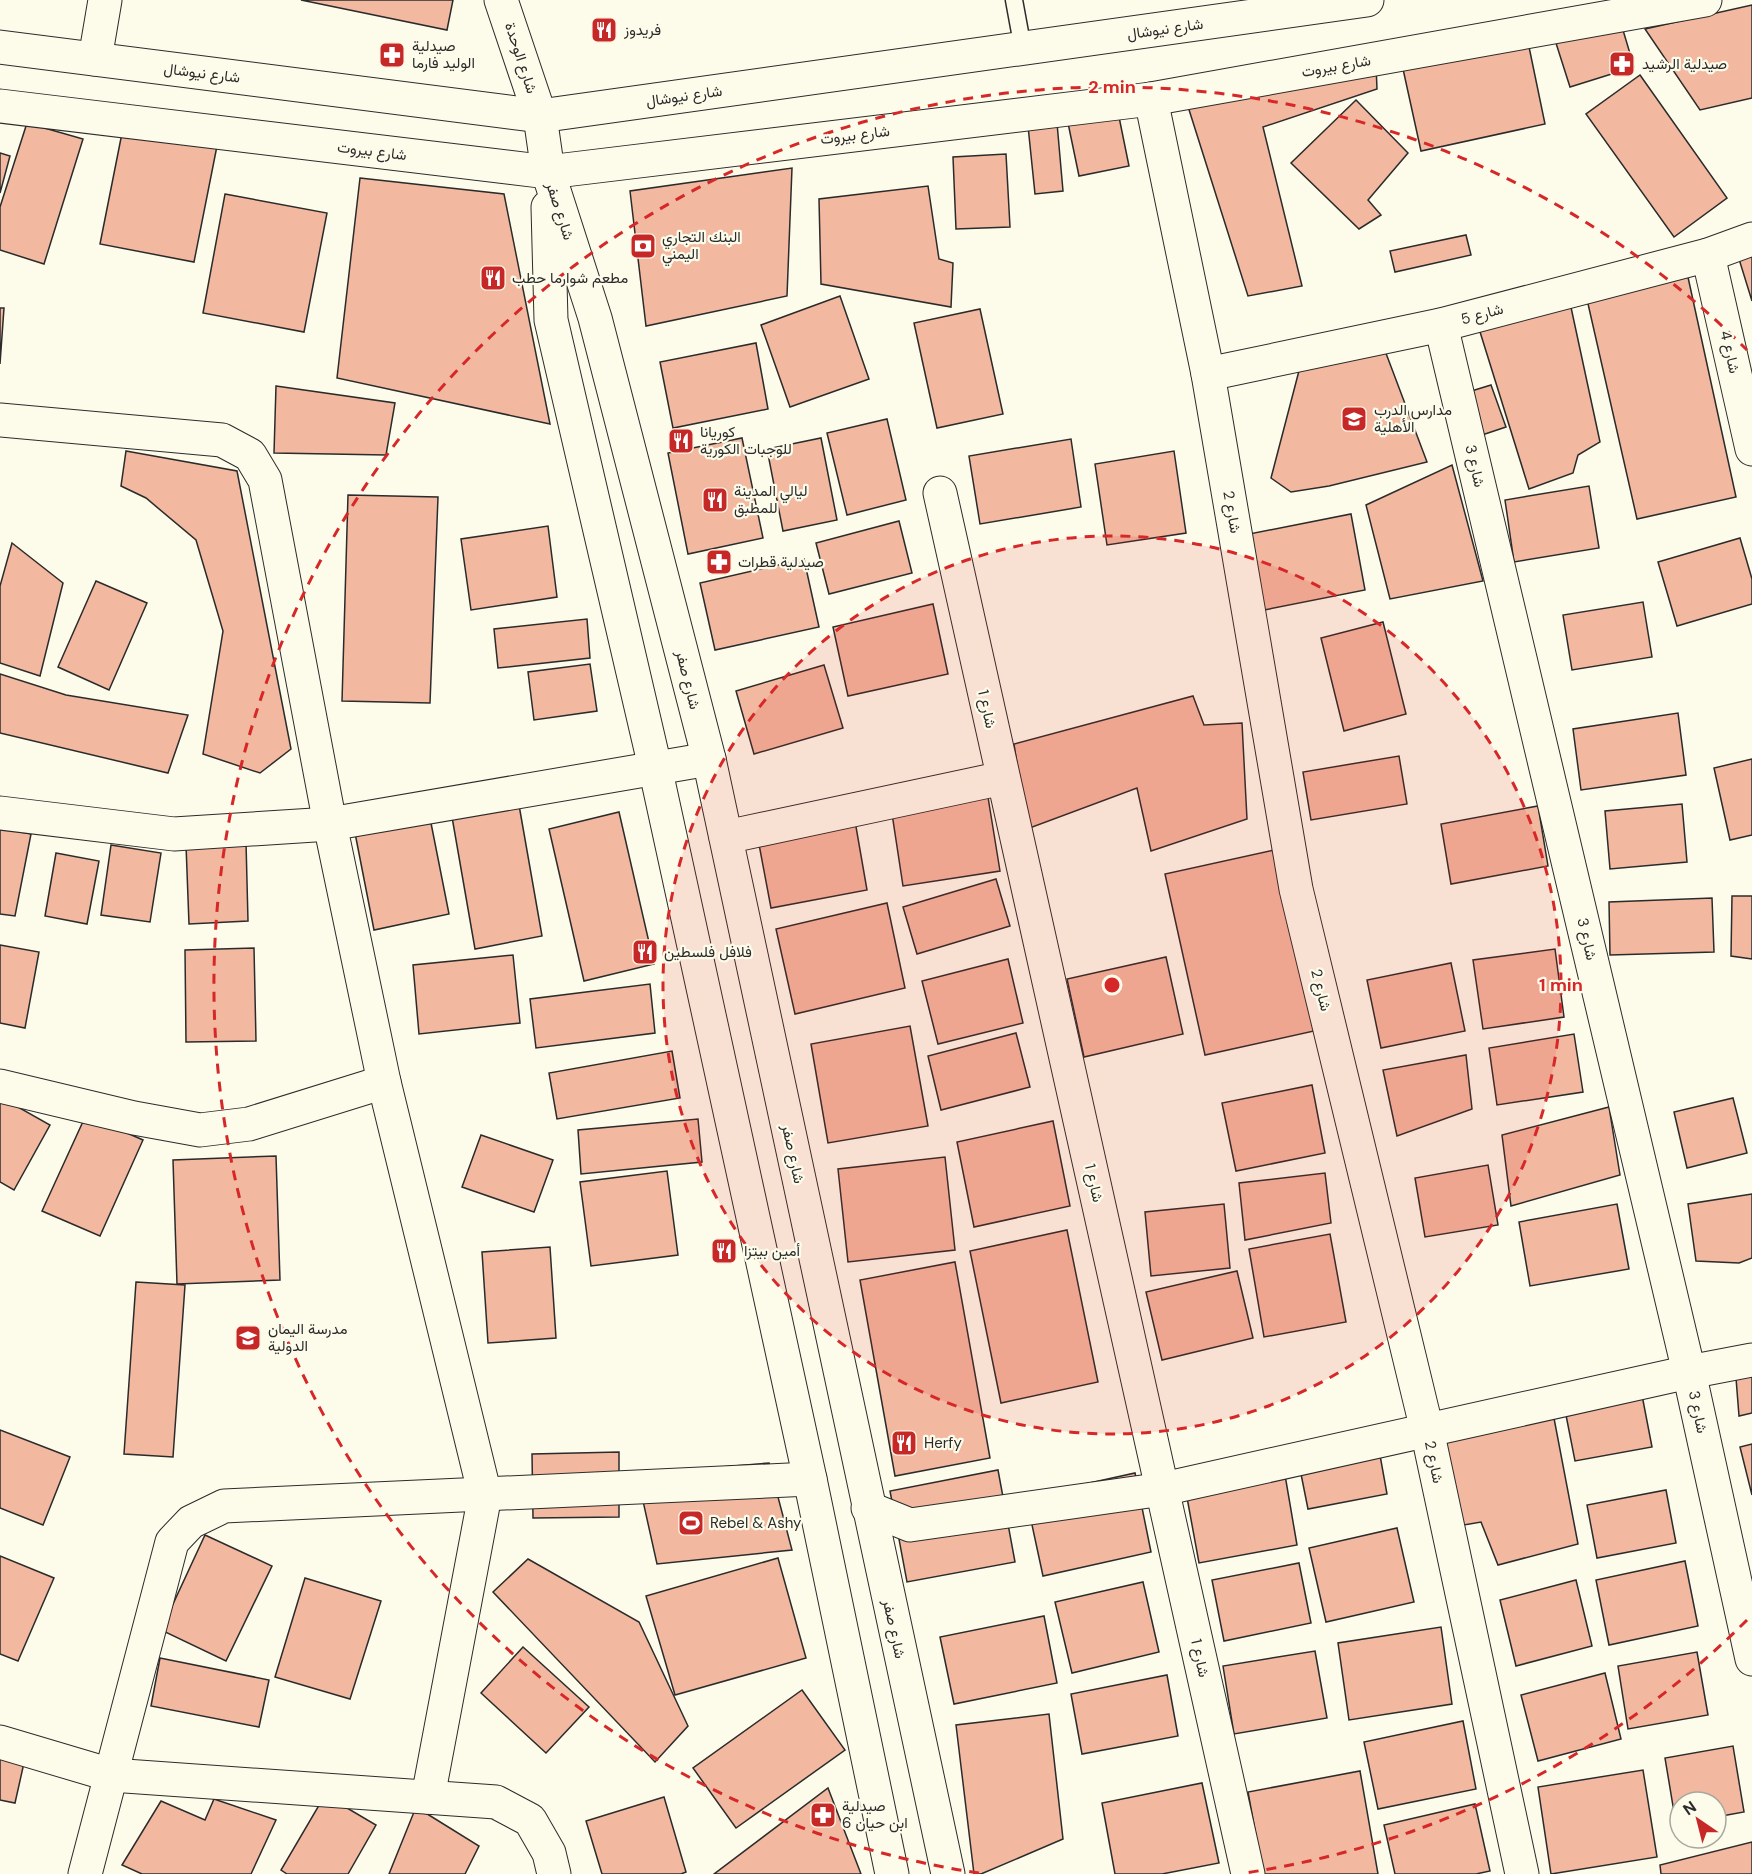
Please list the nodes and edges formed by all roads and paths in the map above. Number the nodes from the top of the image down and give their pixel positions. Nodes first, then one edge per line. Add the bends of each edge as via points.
1 (105, 0) edge
2 (501, 0) edge
3 (1014, 0) edge
4 (1362, 0) edge
5 (1705, 0) edge
6 (0, 47) edge
7 (1023, 49) junction
8 (95, 59) junction
9 (1151, 99) junction
10 (0, 106) edge
11 (540, 116) junction
12 (548, 172) junction
13 (1752, 239) edge
14 (1707, 255) junction
15 (1441, 325) junction
16 (1208, 374) junction
17 (0, 420) edge
18 (1752, 449) edge
19 (940, 493) dead end
20 (709, 759) junction
21 (655, 767) junction
22 (1003, 778) junction
23 (0, 813) edge
24 (330, 825) junction
25 (726, 837) junction
26 (384, 1082) junction
27 (0, 1086) edge
28 (1752, 1360) edge
29 (1689, 1372) junction
30 (1427, 1430) junction
31 (810, 1479) junction
32 (1163, 1489) junction
33 (486, 1495) junction
34 (868, 1508) junction
35 (1752, 1659) edge
36 (0, 1742) edge
37 (111, 1775) junction
38 (428, 1797) junction
39 (85, 1874) edge
40 (554, 1874) edge
41 (892, 1874) edge
42 (948, 1874) edge
43 (1248, 1874) edge
44 (1522, 1874) edge

1 - 8 street
2 - 11 street, شارع الوحدة
3 - 7 lane
4 - 7 street, شارع نيوشال
5 - 9 street, شارع بيروت
6 - 8 street, شارع نيوشال
7 - 11 street, شارع نيوشال
8 - 11 street, شارع نيوشال
9 - 12 street, شارع بيروت
9 - 16 street, شارع 2
10 - 12 street, شارع بيروت
11 - 12 street, شارع الوحدة
12 - 20 street, شارع صفر via 595,318
12 - 21 street, شارع صفر via 551,320
13 - 14 street, شارع 5
14 - 15 street, شارع 5
14 - 18 street, شارع 4
15 - 16 street, شارع 5
15 - 29 street, شارع 3
16 - 30 street, شارع 2 via 1296,888
17 - 24 street via 222,440 250,455 265,480
19 - 22 street, شارع 1
20 - 21 street
20 - 25 street, شارع صفر
21 - 24 street
21 - 31 street, شارع صفر
22 - 25 street
22 - 32 street, شارع 1
23 - 24 street via 174,834
24 - 26 street
25 - 34 street, شارع صفر
26 - 27 street via 249,1124 200,1130
26 - 33 street
28 - 29 street
29 - 30 street
29 - 35 street, شارع 3
30 - 32 street
30 - 44 street, شارع 2
31 - 33 street
31 - 34 street
31 - 41 street, شارع صفر
32 - 34 street via 910,1525
32 - 43 street, شارع 1
33 - 37 street via 224,1506 191,1522 172,1542
33 - 38 street
34 - 42 street, شارع صفر
36 - 37 street
37 - 38 street
37 - 39 street
38 - 40 street via 496,1802 531,1820 549,1853

